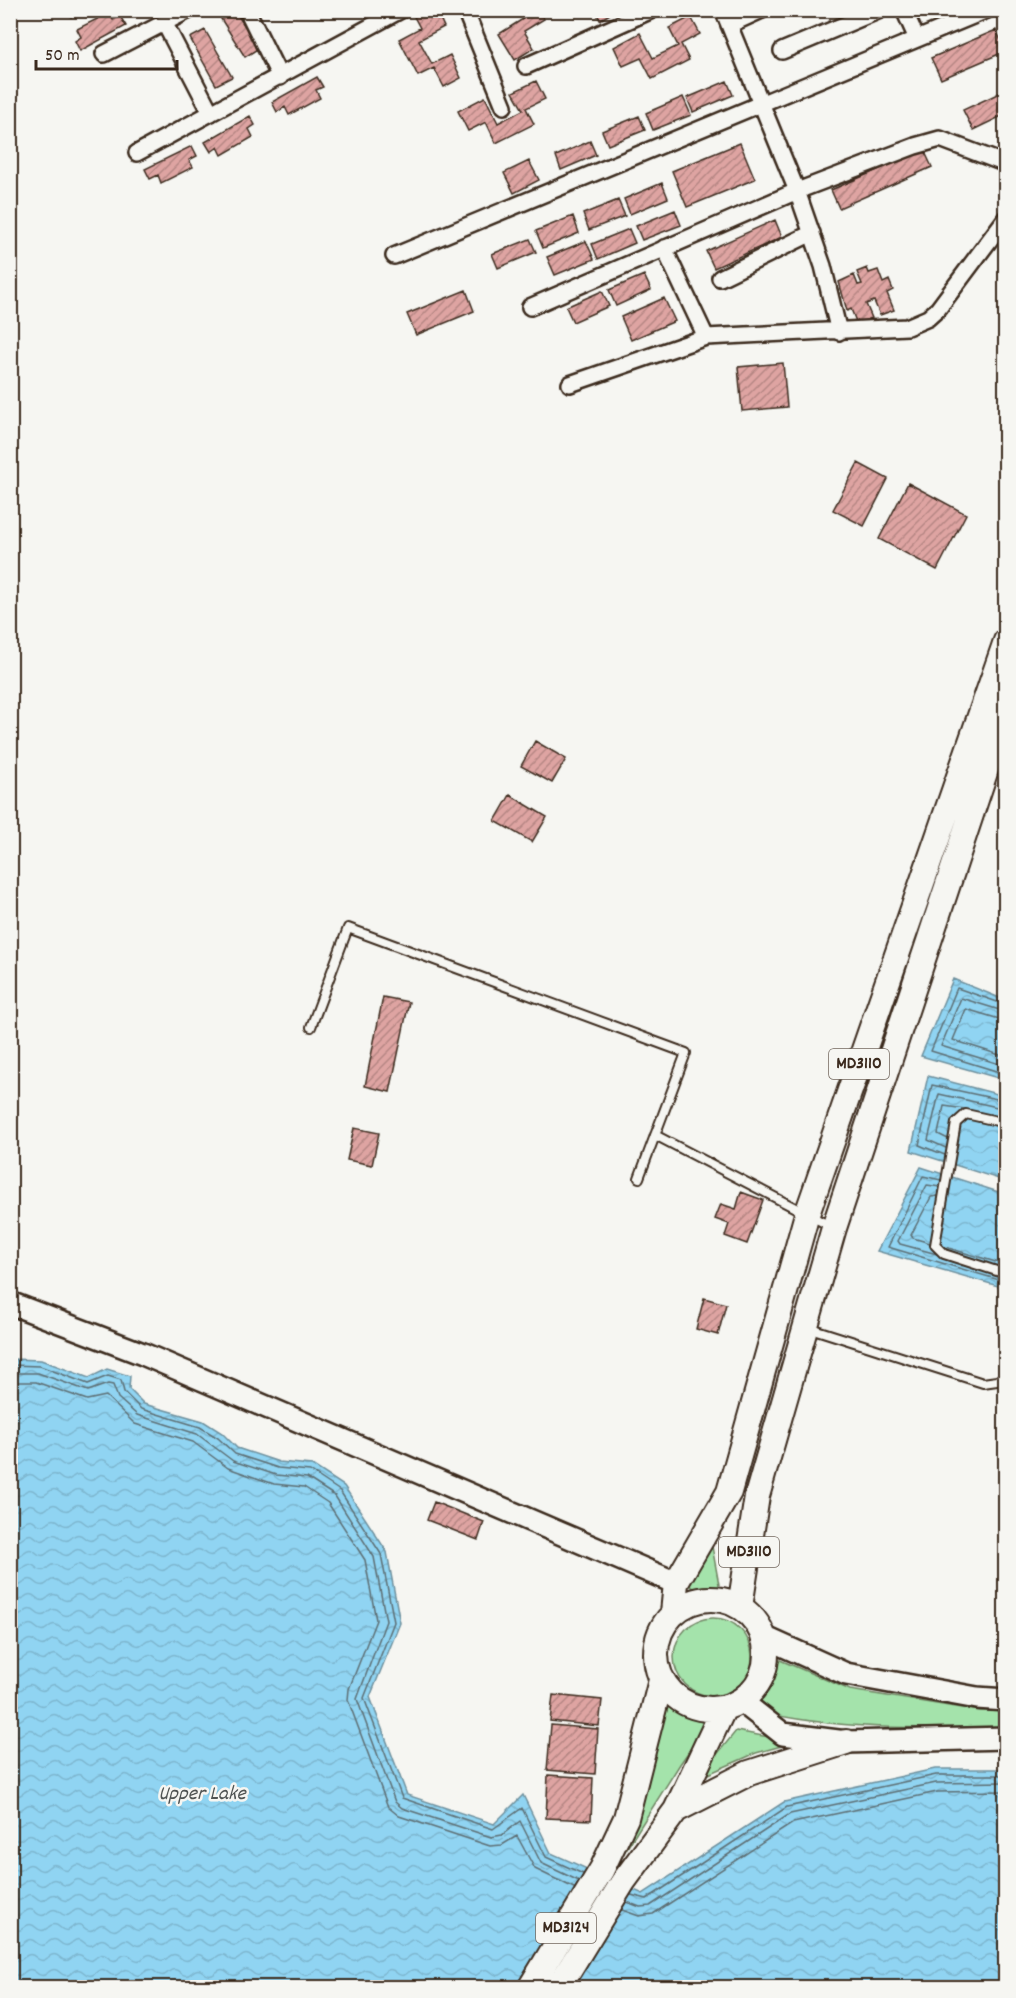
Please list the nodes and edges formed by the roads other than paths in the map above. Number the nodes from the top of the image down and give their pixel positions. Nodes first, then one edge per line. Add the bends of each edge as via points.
1 (189, 10) edge
2 (247, 10) edge
3 (401, 10) edge
4 (465, 10) edge
5 (762, 10) edge
6 (880, 10) edge
7 (904, 10) edge
8 (987, 10) edge
9 (647, 11) edge
10 (726, 18) edge
11 (165, 24) junction
12 (917, 39) junction
13 (782, 51) dead end
14 (104, 54) dead end
15 (526, 66) dead end
16 (280, 77) junction
17 (504, 106) dead end
18 (762, 106) junction
19 (211, 113) junction
20 (137, 153) dead end
21 (1005, 164) edge
22 (797, 191) junction
23 (1005, 218) edge
24 (812, 233) junction
25 (664, 248) junction
26 (394, 256) dead end
27 (720, 278) dead end
28 (530, 307) dead end
29 (839, 332) junction
30 (706, 337) junction
31 (570, 384) dead end
32 (1005, 641) edge
33 (1005, 710) edge
34 (311, 1027) dead end
35 (1005, 1123) edge
36 (655, 1135) junction
37 (639, 1178) dead end
38 (807, 1214) junction
39 (834, 1228) junction
40 (1005, 1274) edge
41 (10, 1303) edge
42 (806, 1327) junction
43 (1005, 1376) edge
44 (676, 1582) junction
45 (741, 1607) junction
46 (673, 1613) junction
47 (764, 1637) junction
48 (661, 1680) junction
49 (1005, 1700) edge
50 (732, 1705) junction
51 (1005, 1738) edge
52 (846, 1742) junction
53 (675, 1810) junction
54 (530, 1988) edge
55 (558, 1988) edge

1 - 11 street
2 - 16 street
3 - 16 street
4 - 17 street
5 - 10 street
6 - 13 street
7 - 12 street
8 - 12 street
9 - 15 street
10 - 18 street
11 - 14 street
11 - 19 street
12 - 18 street
16 - 19 street
18 - 22 street
18 - 26 street
19 - 20 street
21 - 22 street via 940,139
22 - 24 street
22 - 25 street
23 - 29 street via 928,318 907,327
24 - 27 street
24 - 29 street
25 - 28 street
25 - 30 street
29 - 30 street
30 - 31 street
32 - 38 main road, MD3110
33 - 39 main road, MD3110
34 - 36 lane via 348,928 686,1053
35 - 40 lane via 966,1114 956,1123 935,1245 944,1254
36 - 37 lane
36 - 38 lane
38 - 39 lane
38 - 44 main road, MD3110 via 729,1492
39 - 42 main road, MD3110
41 - 44 street via 143,1354
42 - 43 lane via 983,1383
42 - 45 main road, MD3110 via 757,1496
44 - 46 main road
45 - 46 main road via 724,1600 705,1599
45 - 47 main road via 755,1620
46 - 48 main road via 661,1628 655,1645 655,1663
47 - 49 street via 846,1674
47 - 50 main road via 764,1673 755,1689
48 - 50 main road via 672,1695 687,1705 705,1710
48 - 54 main road, MD3124 via 626,1818 602,1869
50 - 52 street via 783,1734
50 - 53 main road
51 - 52 street
52 - 53 main road via 749,1773
53 - 55 main road, MD3124 via 623,1882

